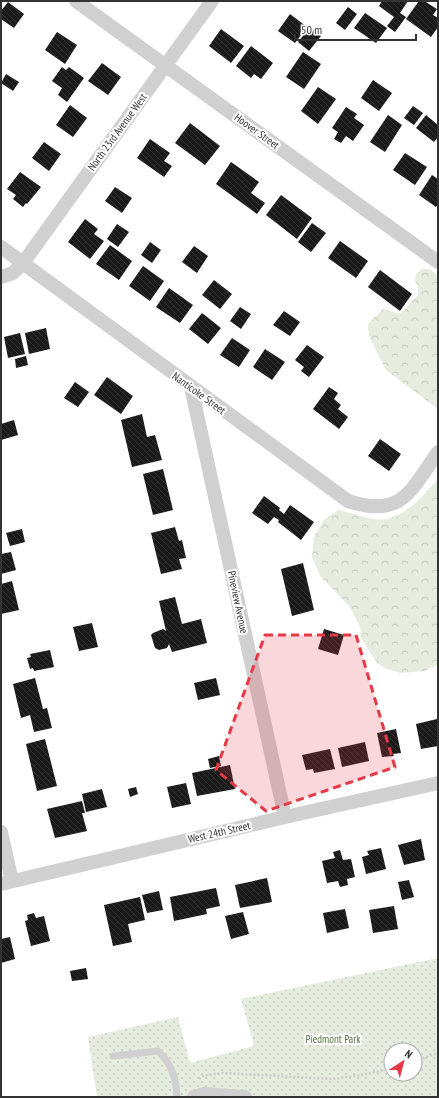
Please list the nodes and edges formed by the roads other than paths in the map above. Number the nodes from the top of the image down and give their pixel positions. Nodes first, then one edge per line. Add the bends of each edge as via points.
1 (76, 1) edge
2 (212, 1) edge
3 (165, 64) junction
4 (1, 247) edge
5 (438, 262) edge
6 (23, 263) junction
7 (1, 277) edge
8 (191, 387) junction
9 (438, 452) edge
10 (438, 784) edge
11 (285, 817) junction
12 (1, 832) edge
13 (7, 882) edge
14 (113, 1056) dead end
15 (177, 1097) edge
16 (194, 1097) edge
17 (245, 1097) edge

1 - 3 street, Hoover Street
2 - 3 street, North 23rd Avenue West
3 - 5 street, Hoover Street
3 - 6 street, North 23rd Avenue West
4 - 6 street, Nanticoke Street
6 - 7 street, North 23rd Avenue West via 13,273
6 - 8 street, Nanticoke Street
8 - 9 street, Nanticoke Street via 348,500 375,507 397,502 406,497
8 - 11 street, Pineview Avenue
10 - 11 street, West 24th Street
11 - 13 street, West 24th Street
12 - 13 street
14 - 15 lane via 158,1051 167,1059 176,1078
16 - 17 street via 204,1094

